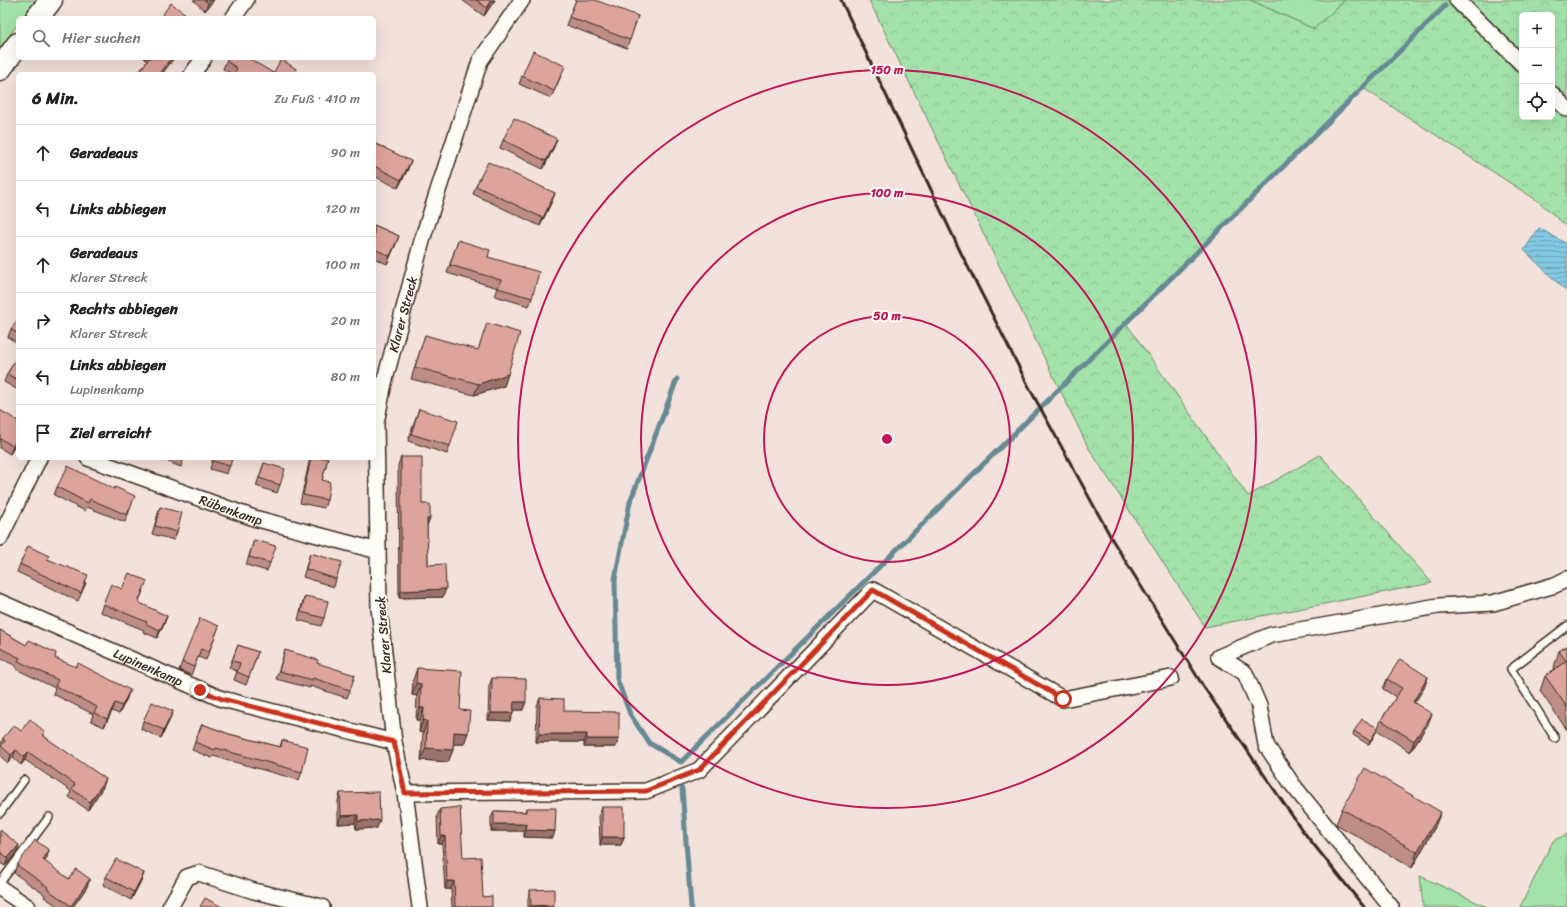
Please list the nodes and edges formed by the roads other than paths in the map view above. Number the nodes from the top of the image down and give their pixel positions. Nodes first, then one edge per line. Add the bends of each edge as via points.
1 (51, 0) edge
2 (246, 0) edge
3 (522, 0) edge
4 (1457, 0) edge
5 (39, 16) edge
6 (234, 16) edge
7 (16, 47) edge
8 (202, 60) edge
9 (1519, 61) edge
10 (0, 69) edge
11 (194, 72) edge
12 (1555, 97) edge
13 (1567, 109) edge
14 (379, 381) edge
15 (38, 460) edge
16 (94, 460) edge
17 (0, 538) edge
18 (378, 551) junction
19 (1567, 579) edge
20 (0, 602) edge
21 (1567, 626) edge
22 (1171, 678) dead end
23 (1555, 738) dead end
24 (394, 742) junction
25 (24, 780) dead end
26 (405, 793) junction
27 (0, 813) edge
28 (49, 817) dead end
29 (0, 883) edge
30 (0, 888) edge
31 (28, 907) edge
32 (170, 907) edge
33 (322, 907) edge
34 (420, 907) edge
35 (1391, 907) edge

1 - 5 main road
2 - 6 street
3 - 14 street, Klarer Streck via 480,61
4 - 9 street
7 - 10 main road
8 - 11 street
12 - 13 street
14 - 18 street, Klarer Streck via 376,423
15 - 17 street
16 - 18 street, Rübenkamp via 254,518
18 - 24 street, Klarer Streck via 379,608
19 - 35 street via 1555,586 1493,604 1438,606 1271,635 1219,657 1245,673 1259,706 1266,745 1292,784
20 - 24 street, Lupinenkamp via 222,699
21 - 23 lane via 1511,669
22 - 26 street via 1063,699 873,590 699,770 646,791
24 - 26 street, Klarer Streck
25 - 27 lane
26 - 34 street, Klarer Streck
28 - 29 lane
30 - 31 street
32 - 33 street via 187,877 199,873 254,891

